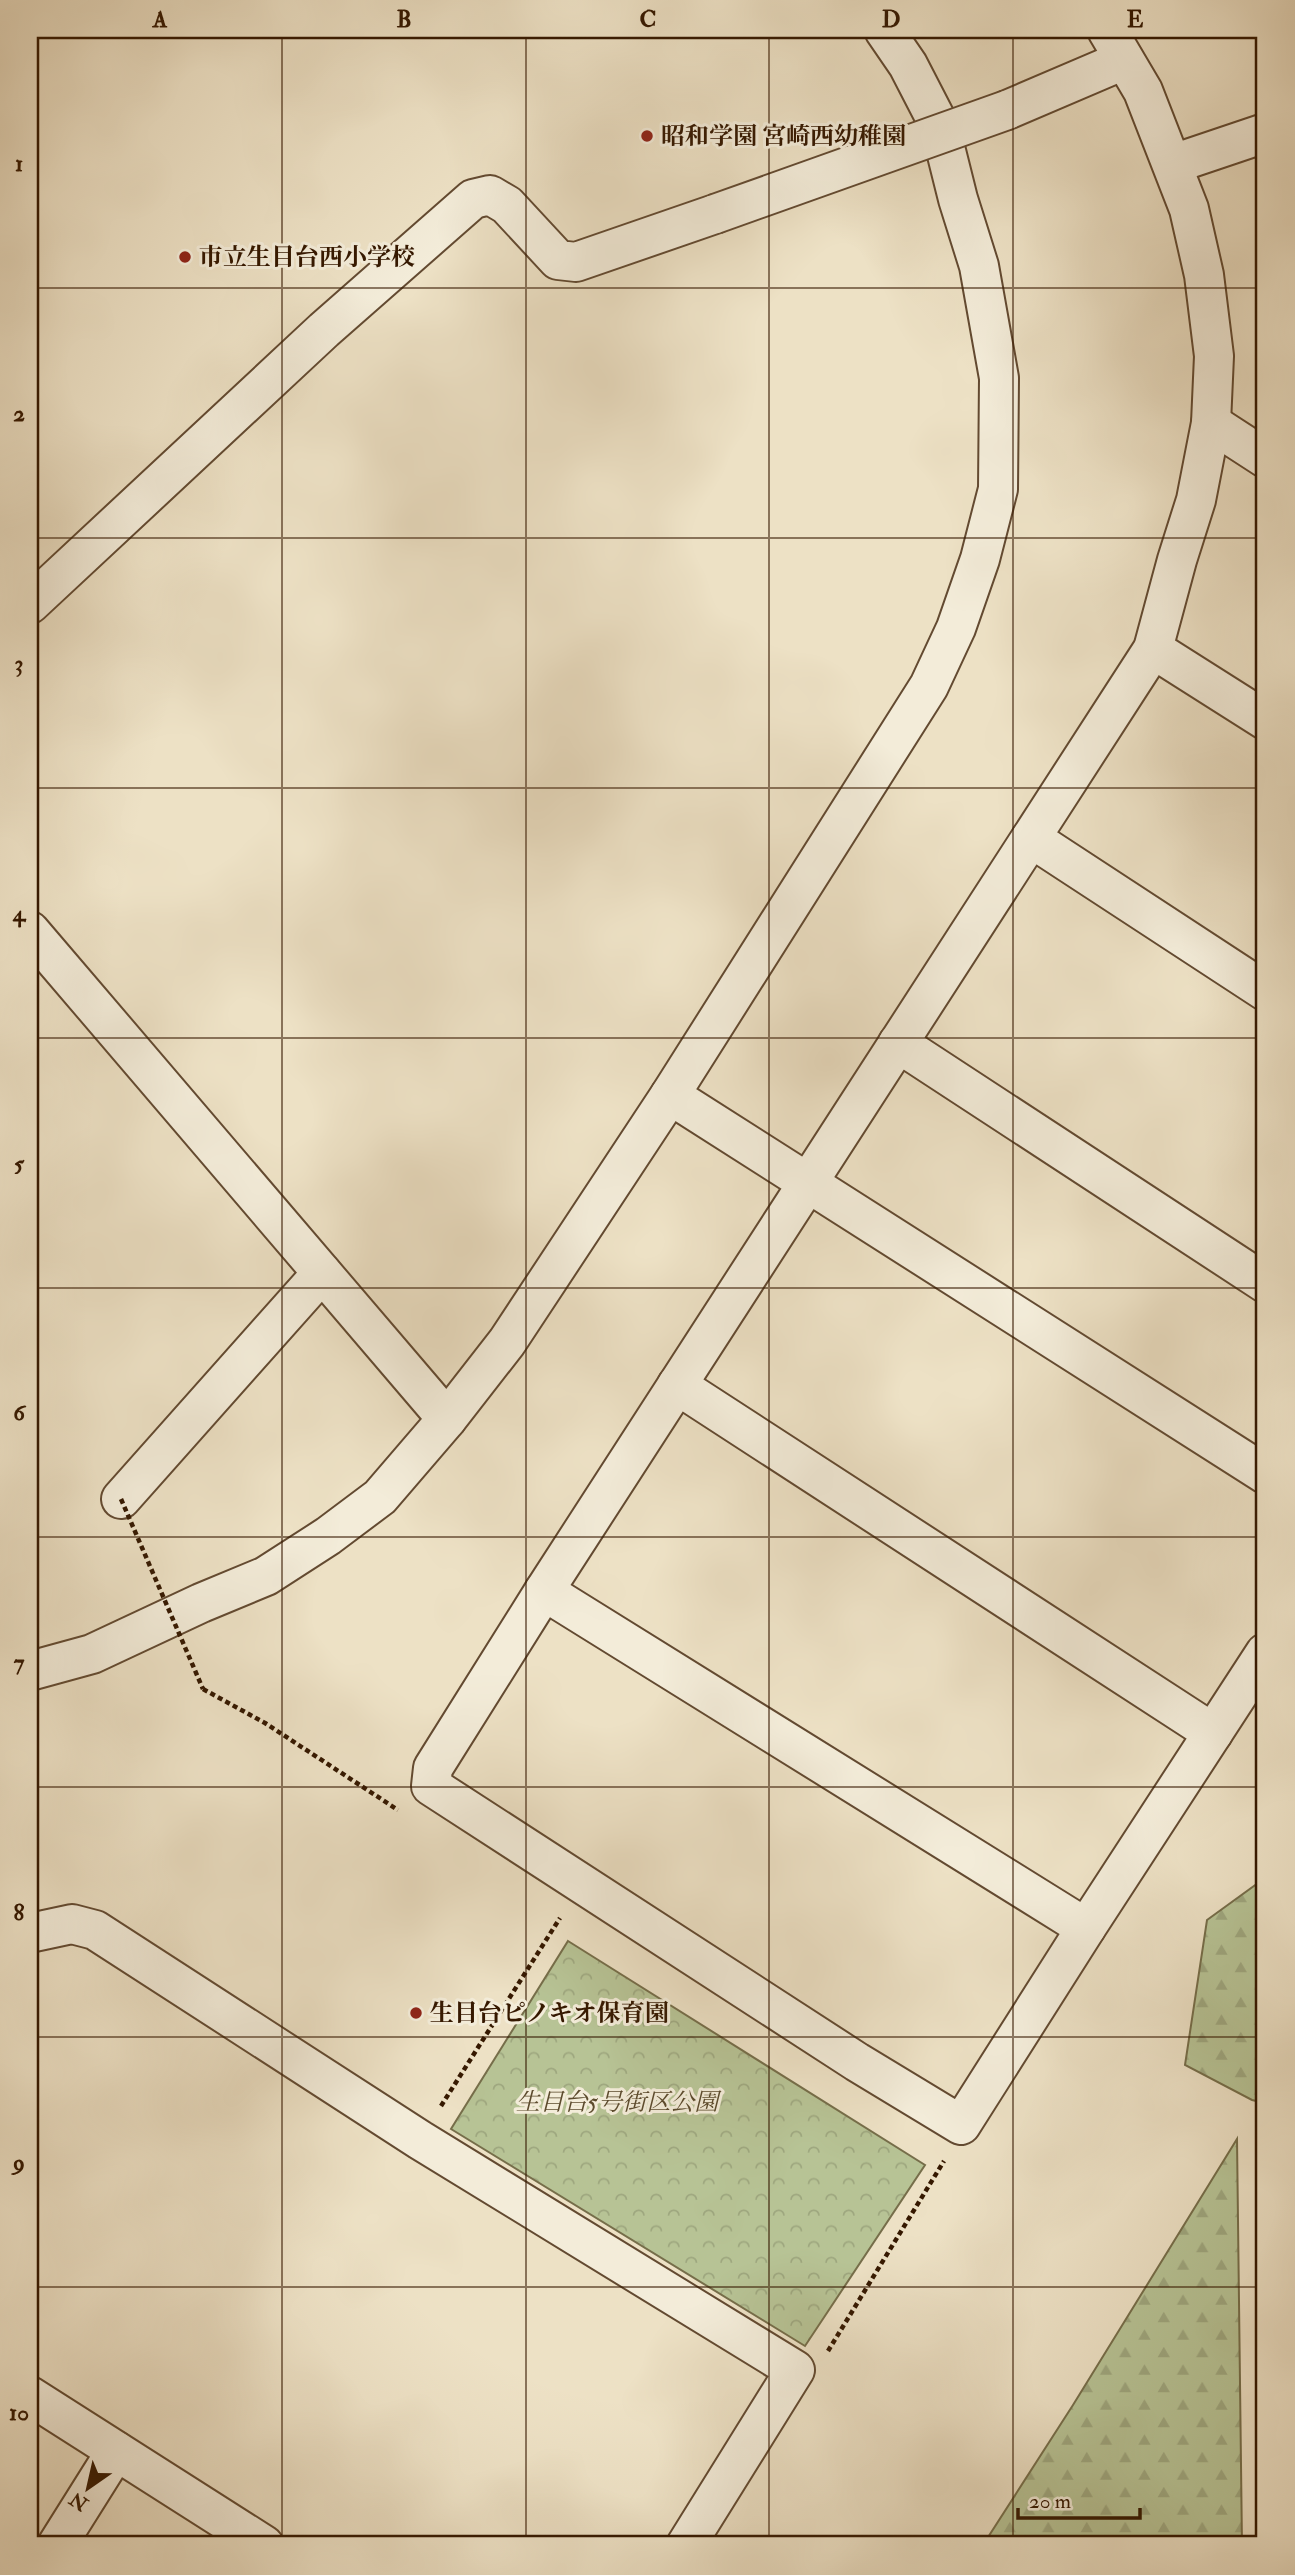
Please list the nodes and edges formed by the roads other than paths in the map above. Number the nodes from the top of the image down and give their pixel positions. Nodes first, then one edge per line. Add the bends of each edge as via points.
1 (884, 30) edge
2 (1116, 45) edge
3 (1265, 133) edge
4 (1173, 164) junction
5 (1212, 423) junction
6 (1265, 458) edge
7 (30, 604) edge
8 (1153, 649) junction
9 (1265, 720) edge
10 (1031, 838) junction
11 (30, 931) edge
12 (1265, 991) edge
13 (898, 1043) junction
14 (670, 1095) junction
15 (808, 1183) junction
16 (322, 1273) junction
17 (1265, 1283) edge
18 (677, 1385) junction
19 (447, 1419) junction
20 (1265, 1474) edge
21 (121, 1499) road end
22 (544, 1591) junction
23 (1265, 1653) edge
24 (30, 1671) edge
25 (1213, 1733) junction
26 (1086, 1928) junction
27 (30, 1933) edge
28 (30, 2396) edge
29 (116, 2451) junction
30 (57, 2545) edge
31 (264, 2545) edge
32 (685, 2545) edge

1 - 14 street via 940,127 979,266 999,378 998,489 956,628 929,686
2 - 4 street via 1143,91
2 - 7 street, bridge via 1007,110 576,262 558,260 507,205 490,195 473,199 324,330
3 - 4 street
4 - 5 street via 1204,275 1214,356
5 - 6 street
5 - 8 street via 1196,500
8 - 9 street
8 - 10 street
10 - 12 street
10 - 13 street
11 - 16 street
13 - 15 street
13 - 17 street
14 - 15 street
14 - 19 street via 507,1342
15 - 18 street
15 - 20 street
16 - 19 street
16 - 21 street
18 - 22 street
18 - 25 street
19 - 24 street via 380,1497 266,1576 92,1654
22 - 26 street
22 - 26 street via 433,1768 430,1786 856,2062 961,2125
23 - 25 street
25 - 26 street
27 - 32 street via 72,1924 95,1930 420,2140 795,2370
28 - 29 street
29 - 30 street
29 - 31 street

